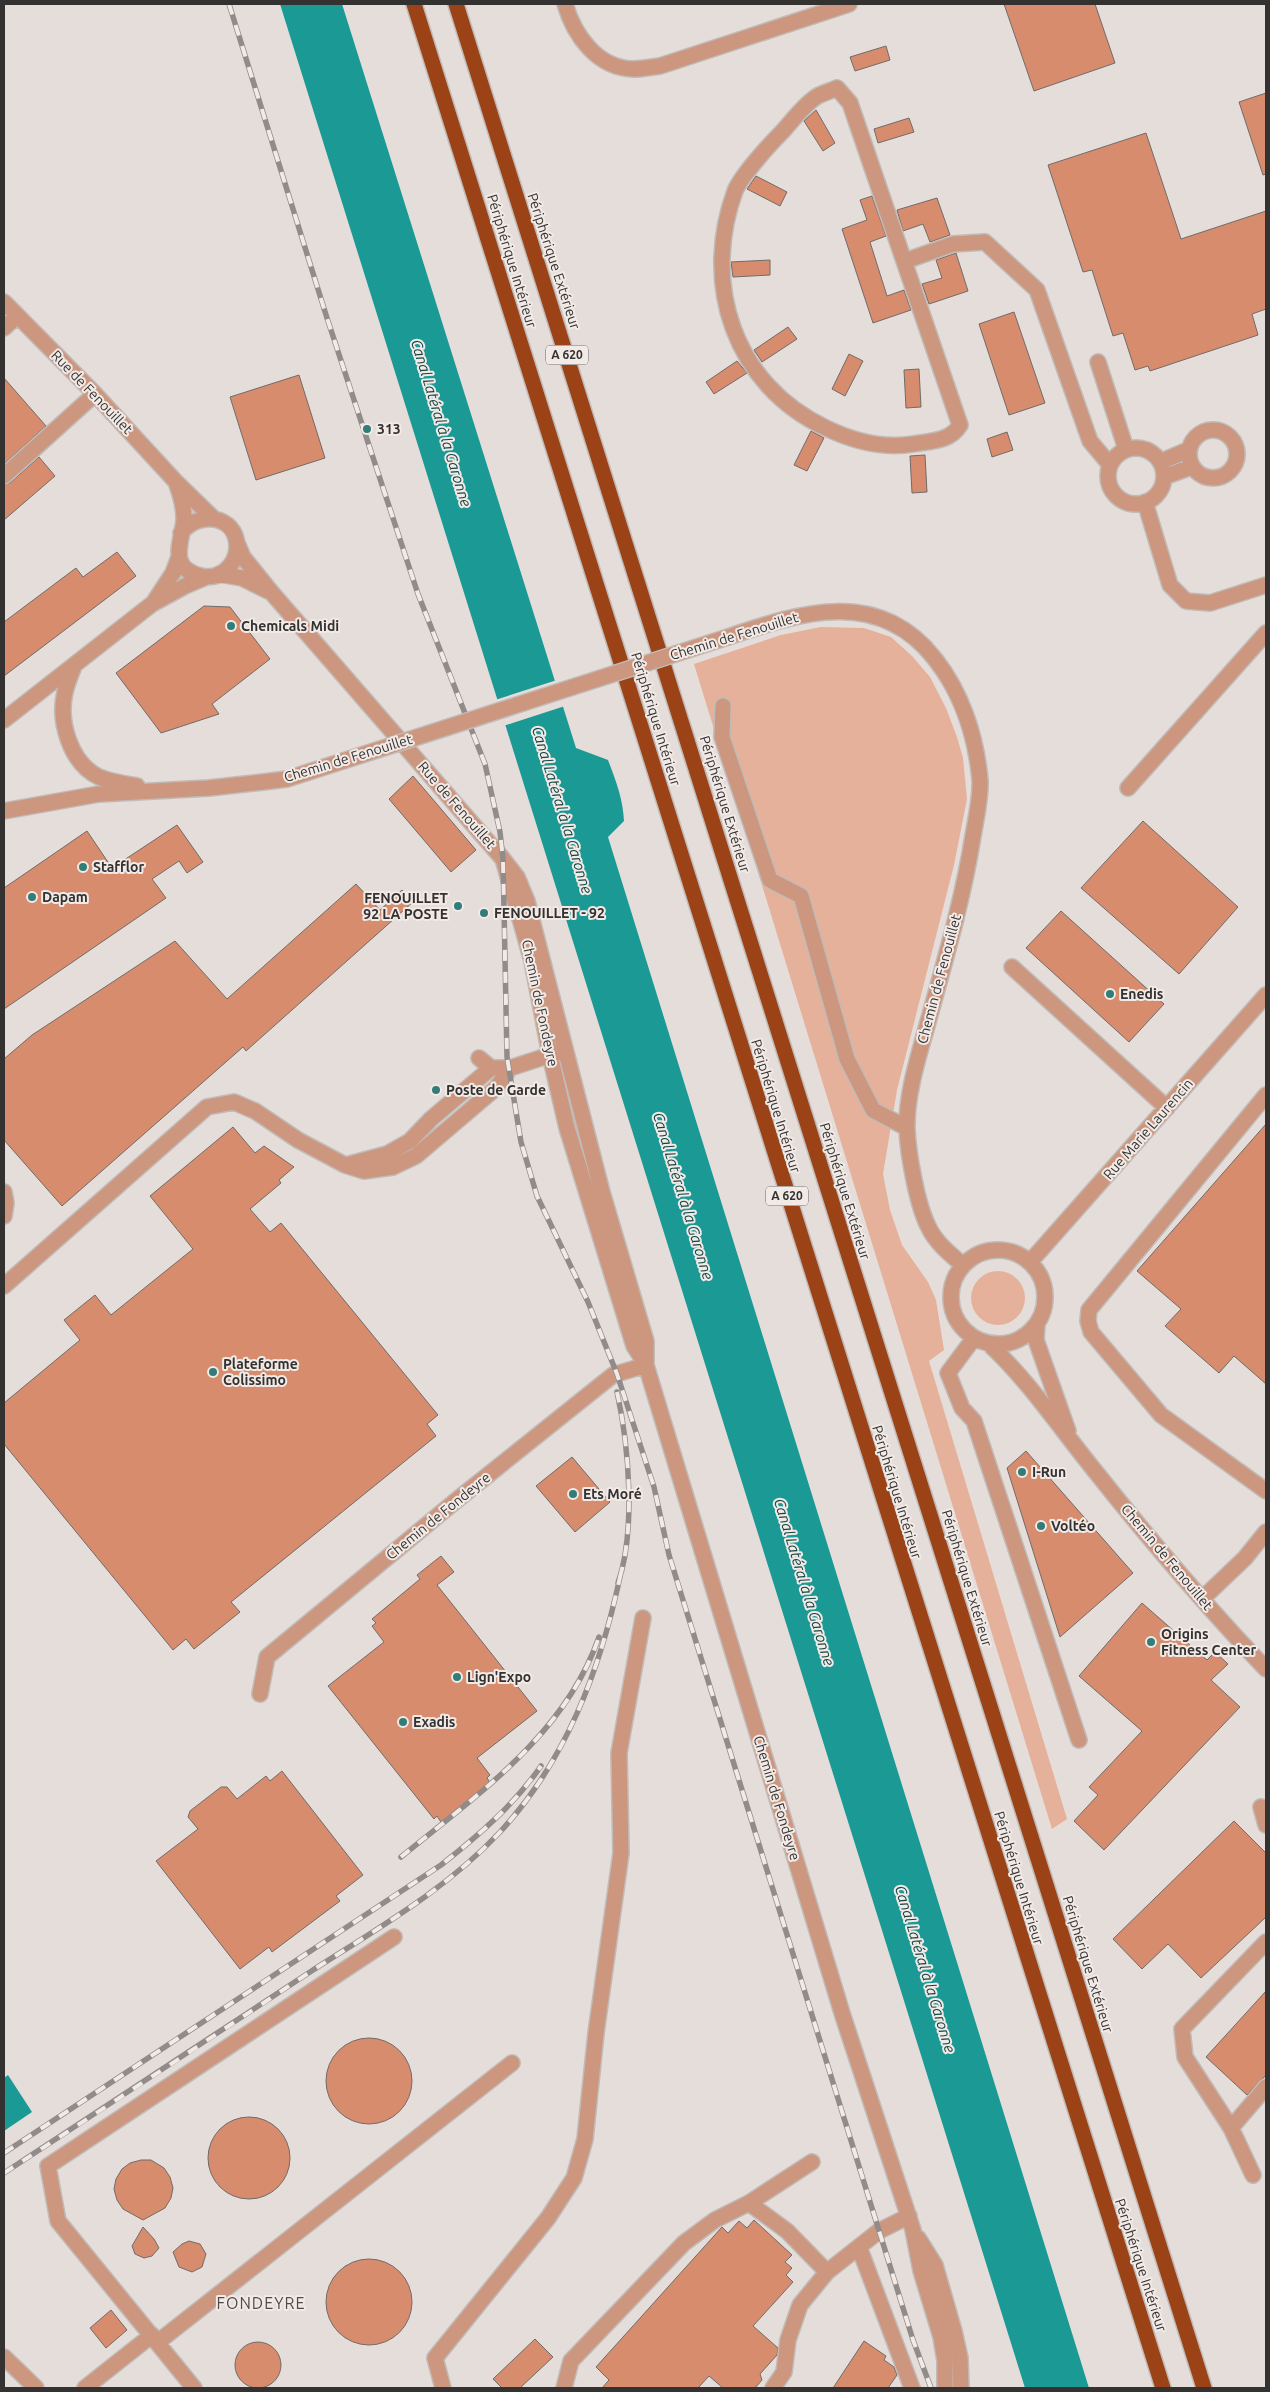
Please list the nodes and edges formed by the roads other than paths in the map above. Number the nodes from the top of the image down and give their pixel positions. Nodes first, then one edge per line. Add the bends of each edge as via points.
1 (414, 4) edge
2 (456, 4) edge
3 (565, 4) edge
4 (849, 4) edge
5 (905, 261) junction
6 (4, 302) edge
7 (17, 316) junction
8 (4, 328) edge
9 (1098, 362) dead end
10 (95, 394) junction
11 (1126, 449) junction
12 (1188, 450) junction
13 (1110, 465) junction
14 (1191, 467) junction
15 (1162, 469) junction
16 (4, 476) edge
17 (177, 483) junction
18 (1145, 502) junction
19 (213, 518) junction
20 (182, 533) junction
21 (237, 543) junction
22 (179, 557) junction
23 (213, 575) junction
24 (1266, 585) edge
25 (272, 593) junction
26 (152, 604) junction
27 (1266, 633) edge
28 (74, 666) junction
29 (723, 706) dead end
30 (4, 720) edge
31 (1128, 788) dead end
32 (166, 790) junction
33 (4, 811) edge
34 (503, 859) junction
35 (1012, 967) dead end
36 (1266, 995) edge
37 (565, 1050) junction
38 (550, 1055) junction
39 (510, 1068) junction
40 (1266, 1095) edge
41 (1167, 1108) junction
42 (907, 1128) junction
43 (345, 1165) junction
44 (4, 1192) edge
45 (4, 1216) edge
46 (1030, 1262) junction
47 (963, 1264) junction
48 (4, 1286) edge
49 (1037, 1323) junction
50 (981, 1341) junction
51 (646, 1365) junction
52 (1071, 1442) junction
53 (1266, 1491) edge
54 (1266, 1532) edge
55 (1202, 1599) junction
56 (643, 1618) dead end
57 (1266, 1670) edge
58 (260, 1694) dead end
59 (1078, 1740) dead end
60 (1261, 1807) dead end
61 (1266, 1825) edge
62 (394, 1937) dead end
63 (1266, 1942) edge
64 (512, 2063) dead end
65 (1266, 2087) edge
66 (1231, 2128) junction
67 (812, 2162) dead end
68 (1253, 2175) dead end
69 (749, 2203) junction
70 (911, 2223) junction
71 (859, 2247) junction
72 (827, 2272) junction
73 (155, 2339) junction
74 (4, 2357) edge
75 (36, 2388) edge
76 (85, 2388) edge
77 (194, 2388) edge
78 (443, 2388) edge
79 (564, 2388) edge
80 (774, 2388) edge
81 (912, 2388) edge
82 (945, 2388) edge
83 (961, 2388) edge
84 (1163, 2388) edge
85 (1204, 2388) edge

1 - 84 highway, Périphérique Intérieur / A 620
2 - 85 highway, Périphérique Extérieur / A 620
3 - 4 street via 570,21 589,49 608,64 632,69 660,66
5 - 5 street via 960,425 956,432 946,438 892,447 845,437 810,421 776,395 750,365 734,334 726,308 722,268 724,231 736,189 771,142 816,97 837,88 850,103
5 - 13 street via 953,244 985,242 1037,290 1090,442
6 - 7 street, Rue de Fenouillet
7 - 8 street
7 - 10 street, Rue de Fenouillet
9 - 11 street
10 - 16 street
10 - 17 street, Rue de Fenouillet
11 - 13 street via 1116,455
11 - 15 street via 1147,450 1157,457
12 - 14 street
12 - 14 street via 1203,431 1216,430 1228,436 1237,449 1235,466 1227,475 1215,479 1202,477
12 - 15 street
13 - 18 street via 1107,476 1116,496 1126,502
14 - 15 street
15 - 18 street via 1160,490
17 - 19 street, Rue de Fenouillet
17 - 20 street via 183,510
18 - 24 street via 1170,585 1186,601 1210,603
19 - 20 street via 198,519
19 - 21 street, Rue de Fenouillet via 229,526
20 - 22 street via 178,542
21 - 23 street via 231,565
21 - 25 street, Rue de Fenouillet via 243,557
22 - 23 street, Rue de Fenouillet via 193,573
22 - 26 street via 173,574
23 - 25 street, Rue de Fenouillet via 242,578
23 - 26 street
25 - 34 street, Rue de Fenouillet
26 - 28 street
27 - 31 street
28 - 30 street
28 - 32 street, Chemin de Fenouillet via 65,693 64,714 71,747 98,776
29 - 42 street via 722,737 770,880 801,896 847,1059 873,1110
32 - 33 street, Chemin de Fenouillet via 98,794
32 - 42 street, Chemin de Fenouillet, bridge via 287,779 783,618 841,610 870,614 902,627 928,650 946,672 969,724 980,782 969,861 912,1090
34 - 37 street, Chemin de Fondeyre via 528,901
34 - 38 street, Chemin de Fondeyre via 532,961
35 - 41 street
36 - 41 street, Rue Marie Laurencin
37 - 38 street
37 - 51 street, Chemin de Fondeyre via 646,1341
38 - 39 street
38 - 51 street, Chemin de Fondeyre via 606,1262 634,1346
39 - 43 street via 485,1063 410,1141 387,1154
39 - 43 street via 497,1087 416,1156 393,1166 364,1171
40 - 53 street via 1090,1310 1088,1321 1091,1332 1161,1415
41 - 46 street, Rue Marie Laurencin
42 - 47 street, Chemin de Fenouillet via 916,1189 928,1227 945,1250
43 - 48 street via 298,1140 255,1111 234,1102 207,1107
44 - 45 street
46 - 47 street via 1014,1252 996,1249 978,1254
46 - 49 street via 1044,1291 1043,1311
47 - 50 street via 954,1279 950,1296 953,1312 961,1327
49 - 50 street via 1030,1331 1010,1342
49 - 52 street, Chemin de Fenouillet via 1036,1340
50 - 52 street, Chemin de Fenouillet via 1011,1364
50 - 59 street via 948,1373 962,1408 974,1421
51 - 58 street, Chemin de Fondeyre via 613,1375 267,1657
51 - 70 street, Chemin de Fondeyre via 842,2013
52 - 55 street, Chemin de Fenouillet
54 - 55 street via 1245,1558
55 - 57 street, Chemin de Fenouillet
56 - 78 street via 619,1753 622,1853 584,2139 574,2178 548,2218 435,2358
60 - 61 street
62 - 73 street via 48,2166 58,2221
63 - 66 street via 1182,2029 1185,2057
64 - 73 street
65 - 66 street
66 - 68 street
67 - 69 street
69 - 72 street via 788,2231
69 - 79 street via 715,2220 684,2243 571,2362
70 - 71 street via 879,2232
70 - 82 street, Chemin de Fondeyre via 921,2271 941,2337
70 - 83 street, Chemin de Fondeyre via 935,2265 958,2349
71 - 72 street
71 - 81 street
72 - 80 street via 800,2305 788,2340 784,2372
73 - 76 street
73 - 77 street
74 - 75 street

